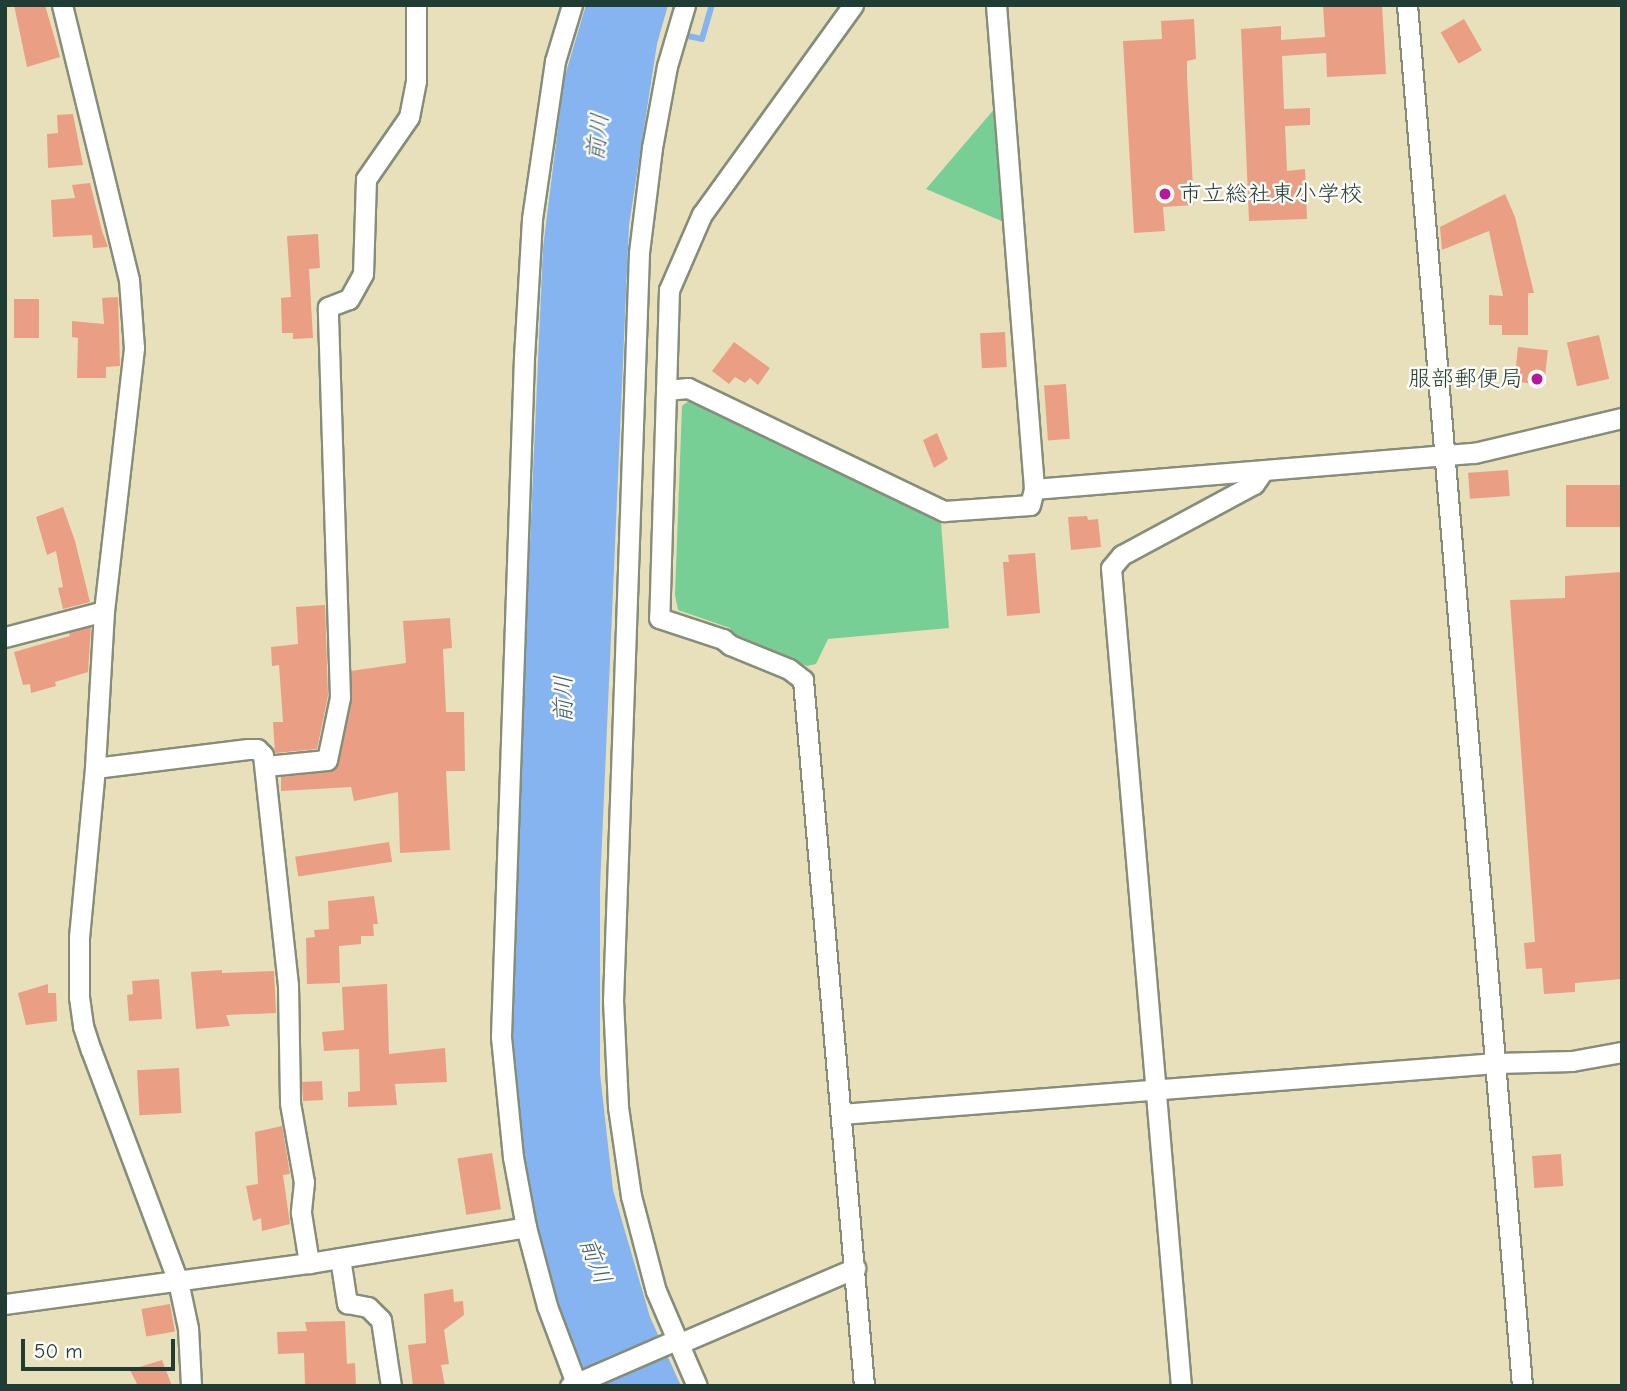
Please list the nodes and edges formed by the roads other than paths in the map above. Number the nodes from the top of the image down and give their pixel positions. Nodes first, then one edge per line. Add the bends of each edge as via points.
1 (62, 5) edge
2 (416, 5) edge
3 (572, 5) edge
4 (685, 5) edge
5 (853, 5) edge
6 (996, 5) edge
7 (1407, 5) edge
8 (666, 390) junction
9 (1622, 418) edge
10 (1444, 457) junction
11 (1263, 471) junction
12 (1034, 489) junction
13 (104, 611) junction
14 (5, 637) edge
15 (266, 765) junction
16 (95, 768) junction
17 (1622, 1052) edge
18 (1496, 1063) junction
19 (1156, 1089) junction
20 (841, 1114) junction
21 (526, 1227) junction
22 (340, 1258) junction
23 (309, 1263) junction
24 (855, 1269) junction
25 (178, 1281) junction
26 (5, 1304) edge
27 (675, 1342) junction
28 (577, 1384) edge
29 (191, 1386) edge
30 (391, 1386) edge
31 (698, 1386) edge
32 (864, 1386) edge
33 (1181, 1386) edge
34 (1522, 1386) edge

1 - 13 street via 128,280 134,348
2 - 15 street via 416,80 408,117 366,178 363,274 348,299 328,307 340,696 327,760
3 - 21 street via 555,61 532,219 523,384 500,1037
4 - 27 street via 659,107 639,253 613,1000 622,1148 645,1257
5 - 8 street via 702,214 669,290
6 - 12 street
7 - 10 street
8 - 12 street via 688,388 944,512 1030,505
8 - 20 street via 659,618 723,639 803,680
9 - 10 street
10 - 11 street
10 - 18 street
11 - 12 street
11 - 19 street via 1254,484 1122,555 1111,568
13 - 14 street
13 - 16 street
15 - 16 street via 257,749 248,749
15 - 23 street via 288,985 290,1103 304,1182 302,1213
16 - 25 street via 79,937 83,1026
17 - 18 street via 1572,1061
18 - 19 street
18 - 34 street
19 - 20 street
19 - 33 street
20 - 24 street
21 - 22 street
21 - 28 street via 547,1306
22 - 23 street
22 - 30 street via 346,1303 368,1307 381,1320
23 - 25 street
24 - 27 street
24 - 32 street
25 - 26 street
25 - 29 street via 188,1328
27 - 28 street
27 - 31 street

